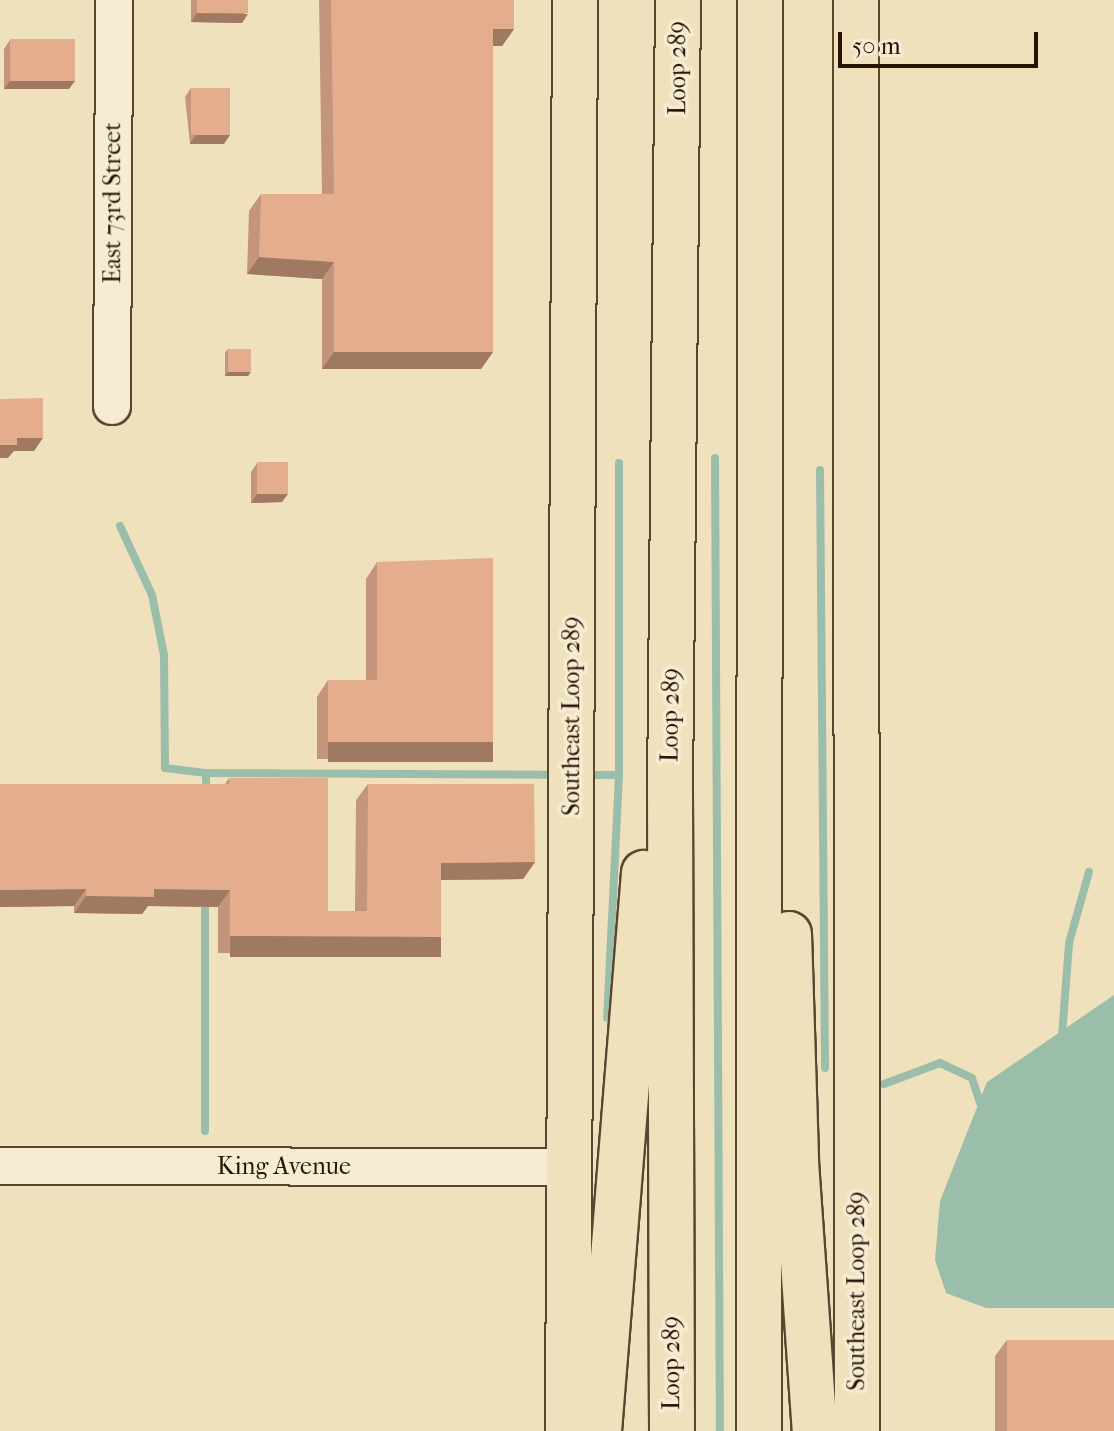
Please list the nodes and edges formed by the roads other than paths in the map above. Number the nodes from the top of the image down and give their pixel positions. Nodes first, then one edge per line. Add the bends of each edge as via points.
1 (114, 0) edge
2 (575, 0) edge
3 (678, 0) edge
4 (760, 0) edge
5 (856, 0) edge
6 (761, 236) junction
7 (678, 237) junction
8 (112, 406) dead end
9 (0, 1166) edge
10 (569, 1167) junction
11 (568, 1431) edge
12 (599, 1431) edge
13 (672, 1431) edge
14 (759, 1431) edge
15 (815, 1431) edge
16 (857, 1431) edge

1 - 8 street, East 73rd Street
2 - 10 main road, Southeast Loop 289
3 - 7 main road, Loop 289
4 - 6 main road
5 - 16 main road, Southeast Loop 289
6 - 14 main road
6 - 15 main road via 781,530 796,1162
7 - 12 main road via 655,367 655,690
7 - 13 main road, Loop 289 via 670,790
9 - 10 street, King Avenue
10 - 11 main road, Southeast Loop 289

